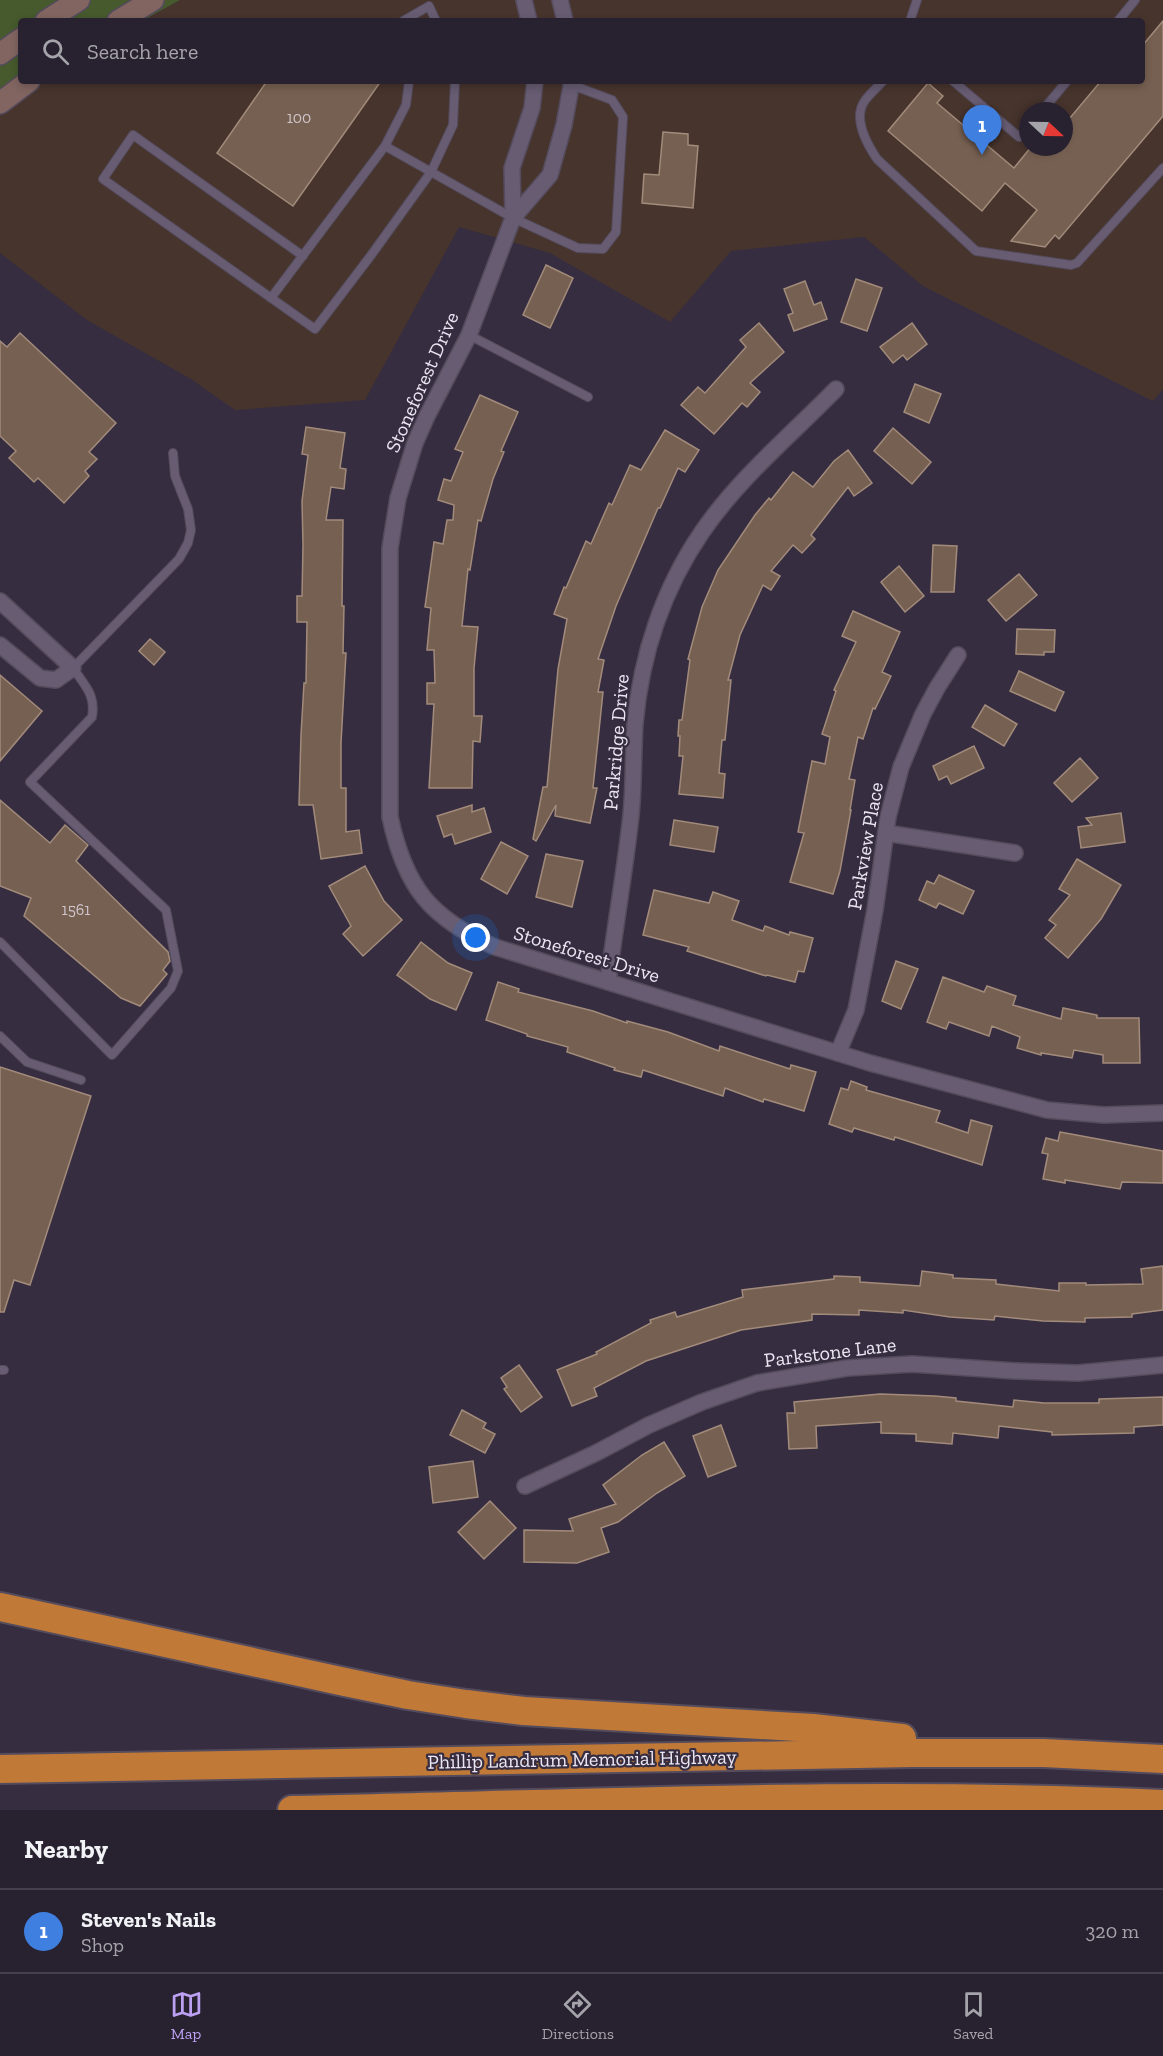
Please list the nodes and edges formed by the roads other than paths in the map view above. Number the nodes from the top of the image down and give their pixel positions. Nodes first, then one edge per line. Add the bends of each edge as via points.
1 (79, 0) edge
2 (153, 0) edge
3 (524, 0) edge
4 (560, 0) edge
5 (917, 0) edge
6 (1136, 0) edge
7 (51, 18) edge
8 (123, 18) edge
9 (408, 18) edge
10 (435, 18) edge
11 (528, 18) edge
12 (564, 18) edge
13 (911, 18) edge
14 (1121, 18) edge
15 (18, 41) edge
16 (0, 54) edge
17 (24, 84) edge
18 (409, 84) edge
19 (455, 84) edge
20 (535, 84) edge
21 (572, 84) edge
22 (574, 84) edge
23 (880, 84) edge
24 (957, 84) edge
25 (1064, 84) edge
26 (1050, 102) edge
27 (0, 103) edge
28 (1019, 137) edge
29 (386, 146) junction
30 (1163, 168) edge
31 (431, 172) junction
32 (513, 218) junction
33 (303, 256) junction
34 (271, 298) junction
35 (469, 335) junction
36 (836, 390) dead end
37 (588, 397) dead end
38 (172, 453) dead end
39 (0, 601) edge
40 (0, 645) edge
41 (958, 655) dead end
42 (73, 668) junction
43 (886, 833) junction
44 (1015, 853) dead end
45 (0, 942) edge
46 (608, 982) junction
47 (0, 1036) edge
48 (838, 1053) junction
49 (81, 1080) dead end
50 (1163, 1113) edge
51 (1163, 1365) edge
52 (525, 1486) dead end
53 (0, 1607) edge
54 (1044, 1753) junction
55 (1163, 1759) edge
56 (0, 1769) edge
57 (1163, 1804) edge
58 (292, 1810) edge

1 - 7 main road
2 - 8 main road
3 - 11 street
4 - 12 street
5 - 13 lane
6 - 14 lane
9 - 10 lane via 429,6
15 - 16 main road
17 - 27 main road
18 - 29 lane via 406,105
19 - 31 lane via 453,124
20 - 32 street, Stoneforest Drive via 532,108 512,168
21 - 32 street, Stoneforest Drive via 550,175
22 - 32 lane via 612,100 623,117 616,232 603,249 578,248
23 - 30 lane via 863,103 861,127 867,143 877,159 976,251 1077,263
24 - 28 lane
25 - 26 lane
29 - 31 lane
29 - 33 lane
31 - 32 lane
31 - 34 lane via 315,329
32 - 35 street, Stoneforest Drive
33 - 34 lane
33 - 34 lane via 133,135 103,179
35 - 37 lane
35 - 46 street, Stoneforest Drive via 416,443 398,498 390,548 390,817 394,836 407,872 422,896 466,934 495,947
36 - 46 street, Parkridge Drive via 756,467 718,510 686,558 661,610 638,693 632,812
38 - 42 lane via 175,477 188,509 188,543 179,559
39 - 42 street
40 - 42 street via 40,678 56,680
41 - 43 street, Parkview Place via 936,688 911,740
42 - 45 lane via 93,696 92,717 30,782 166,910 178,971 171,988 112,1055
43 - 44 street
43 - 48 street, Parkview Place via 856,1010
46 - 48 street, Stoneforest Drive
47 - 49 lane via 27,1062
48 - 50 street, Stoneforest Drive via 1047,1110 1104,1115
51 - 52 street, Parkstone Lane via 1078,1373 912,1364 847,1368 757,1383 649,1425
53 - 54 highway via 355,1684 466,1704 813,1728
54 - 55 highway, Phillip Landrum Memorial Highway
54 - 56 highway, Phillip Landrum Memorial Highway
57 - 58 highway via 1060,1799 784,1799

